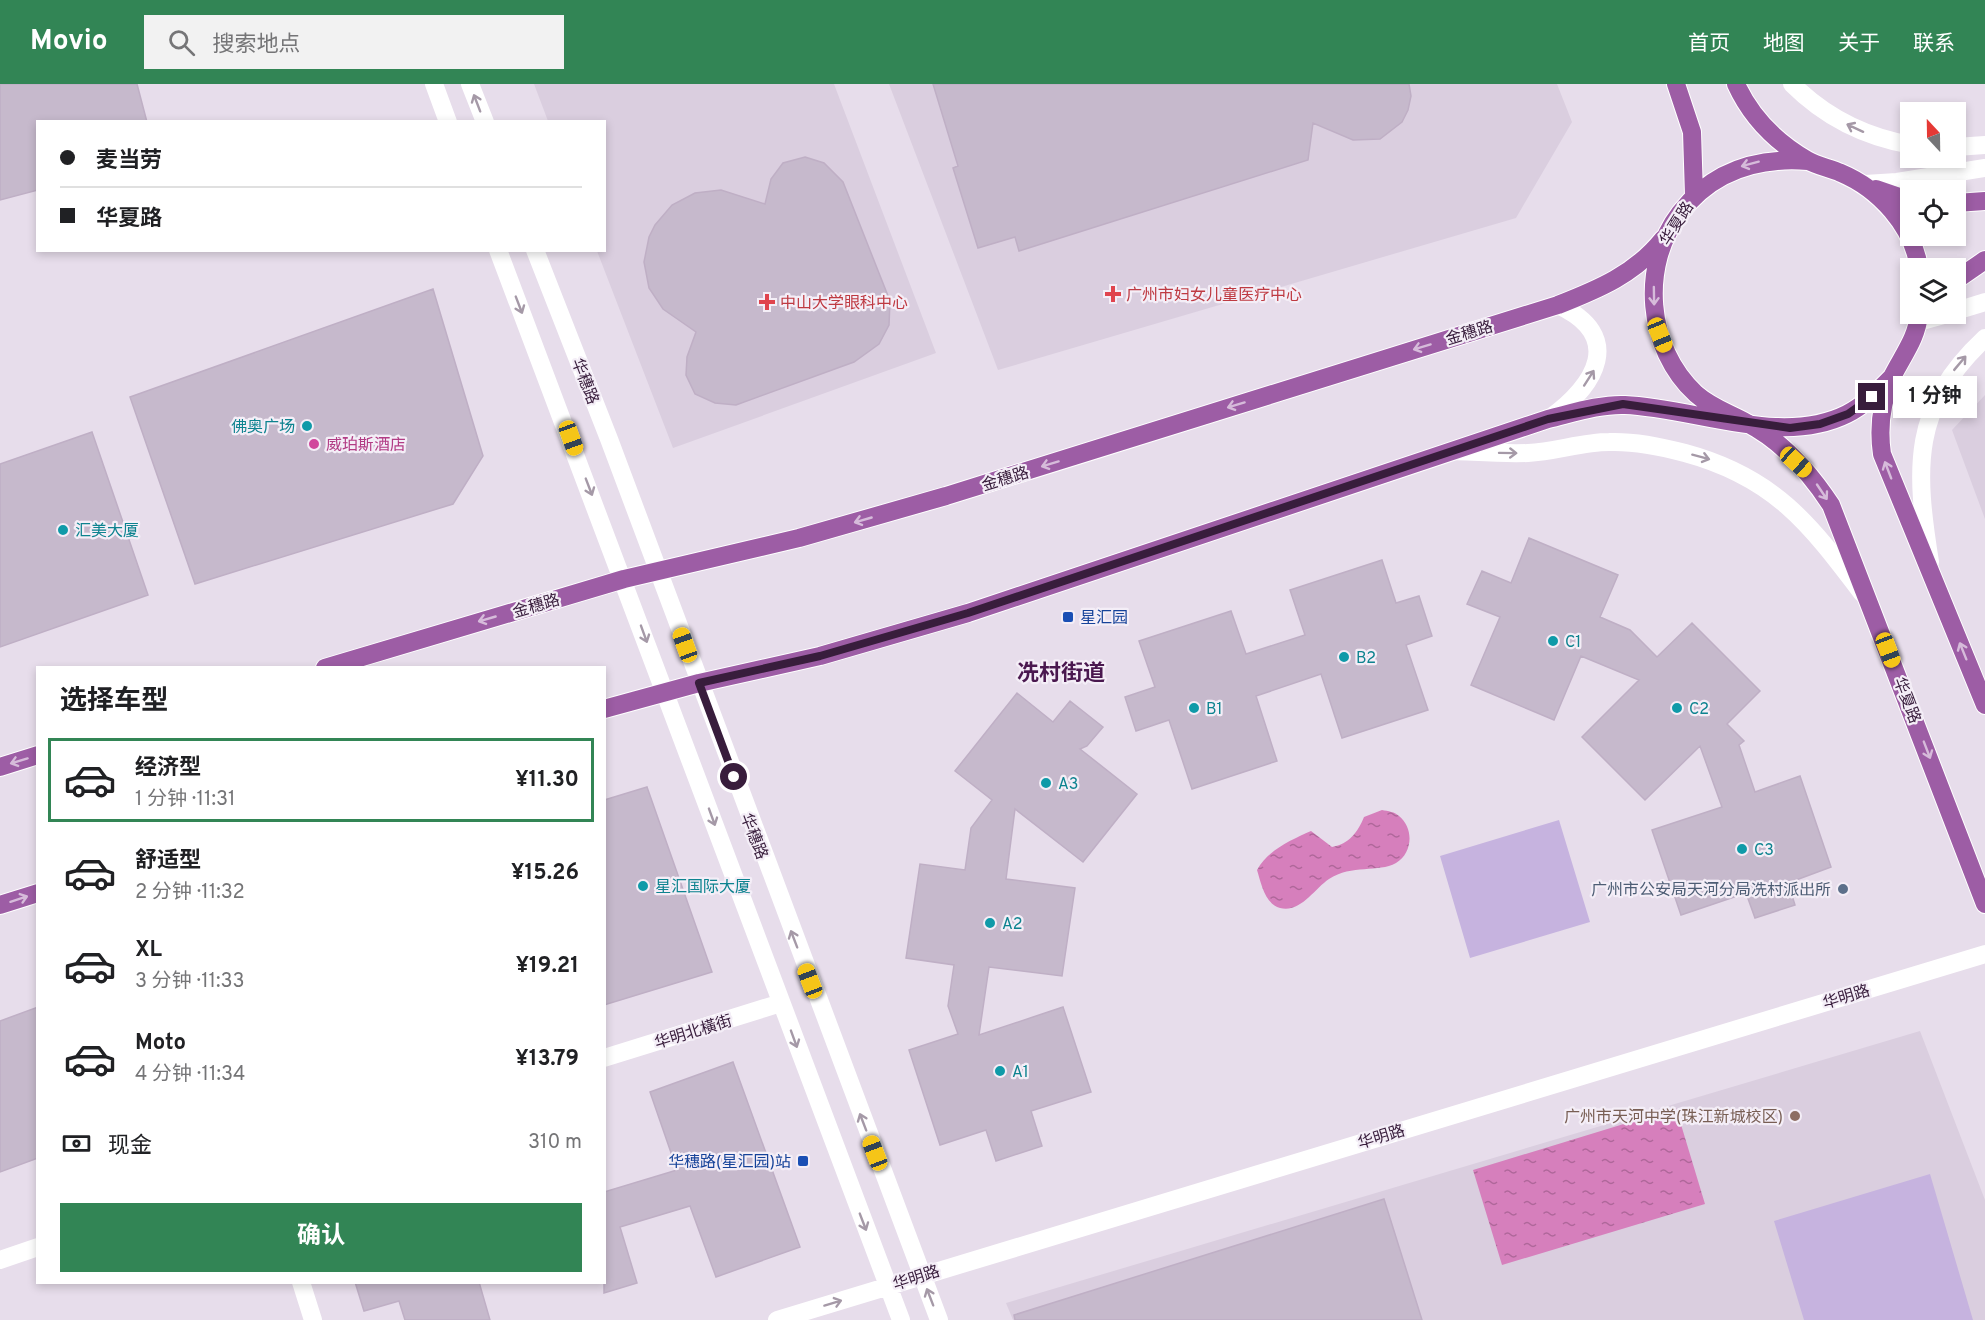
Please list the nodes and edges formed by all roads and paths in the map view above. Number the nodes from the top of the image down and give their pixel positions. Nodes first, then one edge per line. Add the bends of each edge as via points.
1 (434, 84) edge
2 (470, 84) edge
3 (1676, 84) edge
4 (1736, 84) edge
5 (1792, 84) edge
6 (447, 120) edge
7 (484, 120) edge
8 (1900, 142) edge
9 (1985, 145) edge
10 (1966, 146) edge
11 (1808, 160) junction
12 (1985, 168) edge
13 (1865, 184) junction
14 (1694, 195) junction
15 (1900, 197) edge
16 (1985, 201) edge
17 (1966, 202) edge
18 (1663, 239) junction
19 (499, 252) edge
20 (536, 252) edge
21 (1915, 258) edge
22 (1985, 260) edge
23 (1966, 273) edge
24 (1985, 302) edge
25 (1558, 305) junction
26 (1966, 308) edge
27 (1918, 324) edge
28 (1985, 338) edge
29 (1893, 376) junction
30 (1548, 419) junction
31 (1749, 424) junction
32 (1450, 451) junction
33 (658, 570) junction
34 (1932, 578) junction
35 (624, 579) junction
36 (1872, 607) junction
37 (332, 666) edge
38 (699, 683) junction
39 (665, 692) junction
40 (1985, 705) edge
41 (606, 708) edge
42 (36, 756) edge
43 (0, 766) edge
44 (36, 894) edge
45 (1985, 904) edge
46 (0, 905) edge
47 (1985, 954) edge
48 (781, 1003) junction
49 (606, 1057) edge
50 (36, 1248) edge
51 (0, 1260) edge
52 (922, 1274) junction
53 (302, 1284) edge
54 (888, 1286) junction
55 (313, 1320) edge
56 (777, 1320) edge
57 (901, 1320) edge
58 (939, 1320) edge

1 - 6 street
7 -> 2 street
3 - 14 main road, 华夏路 via 1692,132
4 - 11 main road, 华夏路 via 1749,110 1767,131
8 -> 5 street via 1857,130 1826,113
9 - 10 street
11 - 13 main road, 华夏路
11 -> 14 main road, 华夏路 via 1751,163 1732,170
12 - 13 street
13 - 15 main road
13 - 21 main road, 华夏路 via 1898,219
14 - 18 main road, 华夏路
16 - 17 main road
18 - 25 main road, 金穗路 via 1650,256 1616,281
18 -> 31 main road, 华夏路 via 1654,263 1654,312 1668,355 1694,393
19 -> 35 street, 华穗路
20 - 33 street, 华穗路
22 - 23 main road
24 - 26 street
30 -> 25 street via 1570,404 1599,359 1596,342 1583,321
25 -> 33 main road, 金穗路 via 923,502 799,538
27 - 29 main road, 华夏路 via 1909,350
34 -> 28 street via 1922,513 1927,418 1949,376
29 - 31 main road, 华夏路 via 1848,414 1820,424 1790,428
34 -> 29 main road, 华夏路 via 1882,454 1879,430 1883,402
30 - 31 main road via 1623,404
30 - 32 main road
31 -> 36 main road, 华夏路 via 1810,475 1831,505
32 -> 36 street via 1527,453 1607,441 1644,443 1710,460 1745,474 1779,498 1811,528
32 - 38 main road via 968,613 820,656
33 - 35 main road, 金穗路
33 - 38 street, 华穗路
40 -> 34 main road, 华夏路
35 -> 37 main road, 金穗路
35 -> 39 street, 华穗路
36 -> 45 main road, 华夏路
38 - 39 main road
52 -> 38 street, 华穗路
39 - 41 main road
39 -> 48 street, 华穗路
42 -> 43 main road
46 -> 44 main road
47 - 52 street, 华明路
48 - 49 street, 华明北橫街
48 -> 54 street, 华穗路
50 - 51 street
52 - 54 street, 华明路
58 -> 52 street, 华穗路
53 - 55 street
56 -> 54 street, 华明路
54 - 57 street, 华穗路

